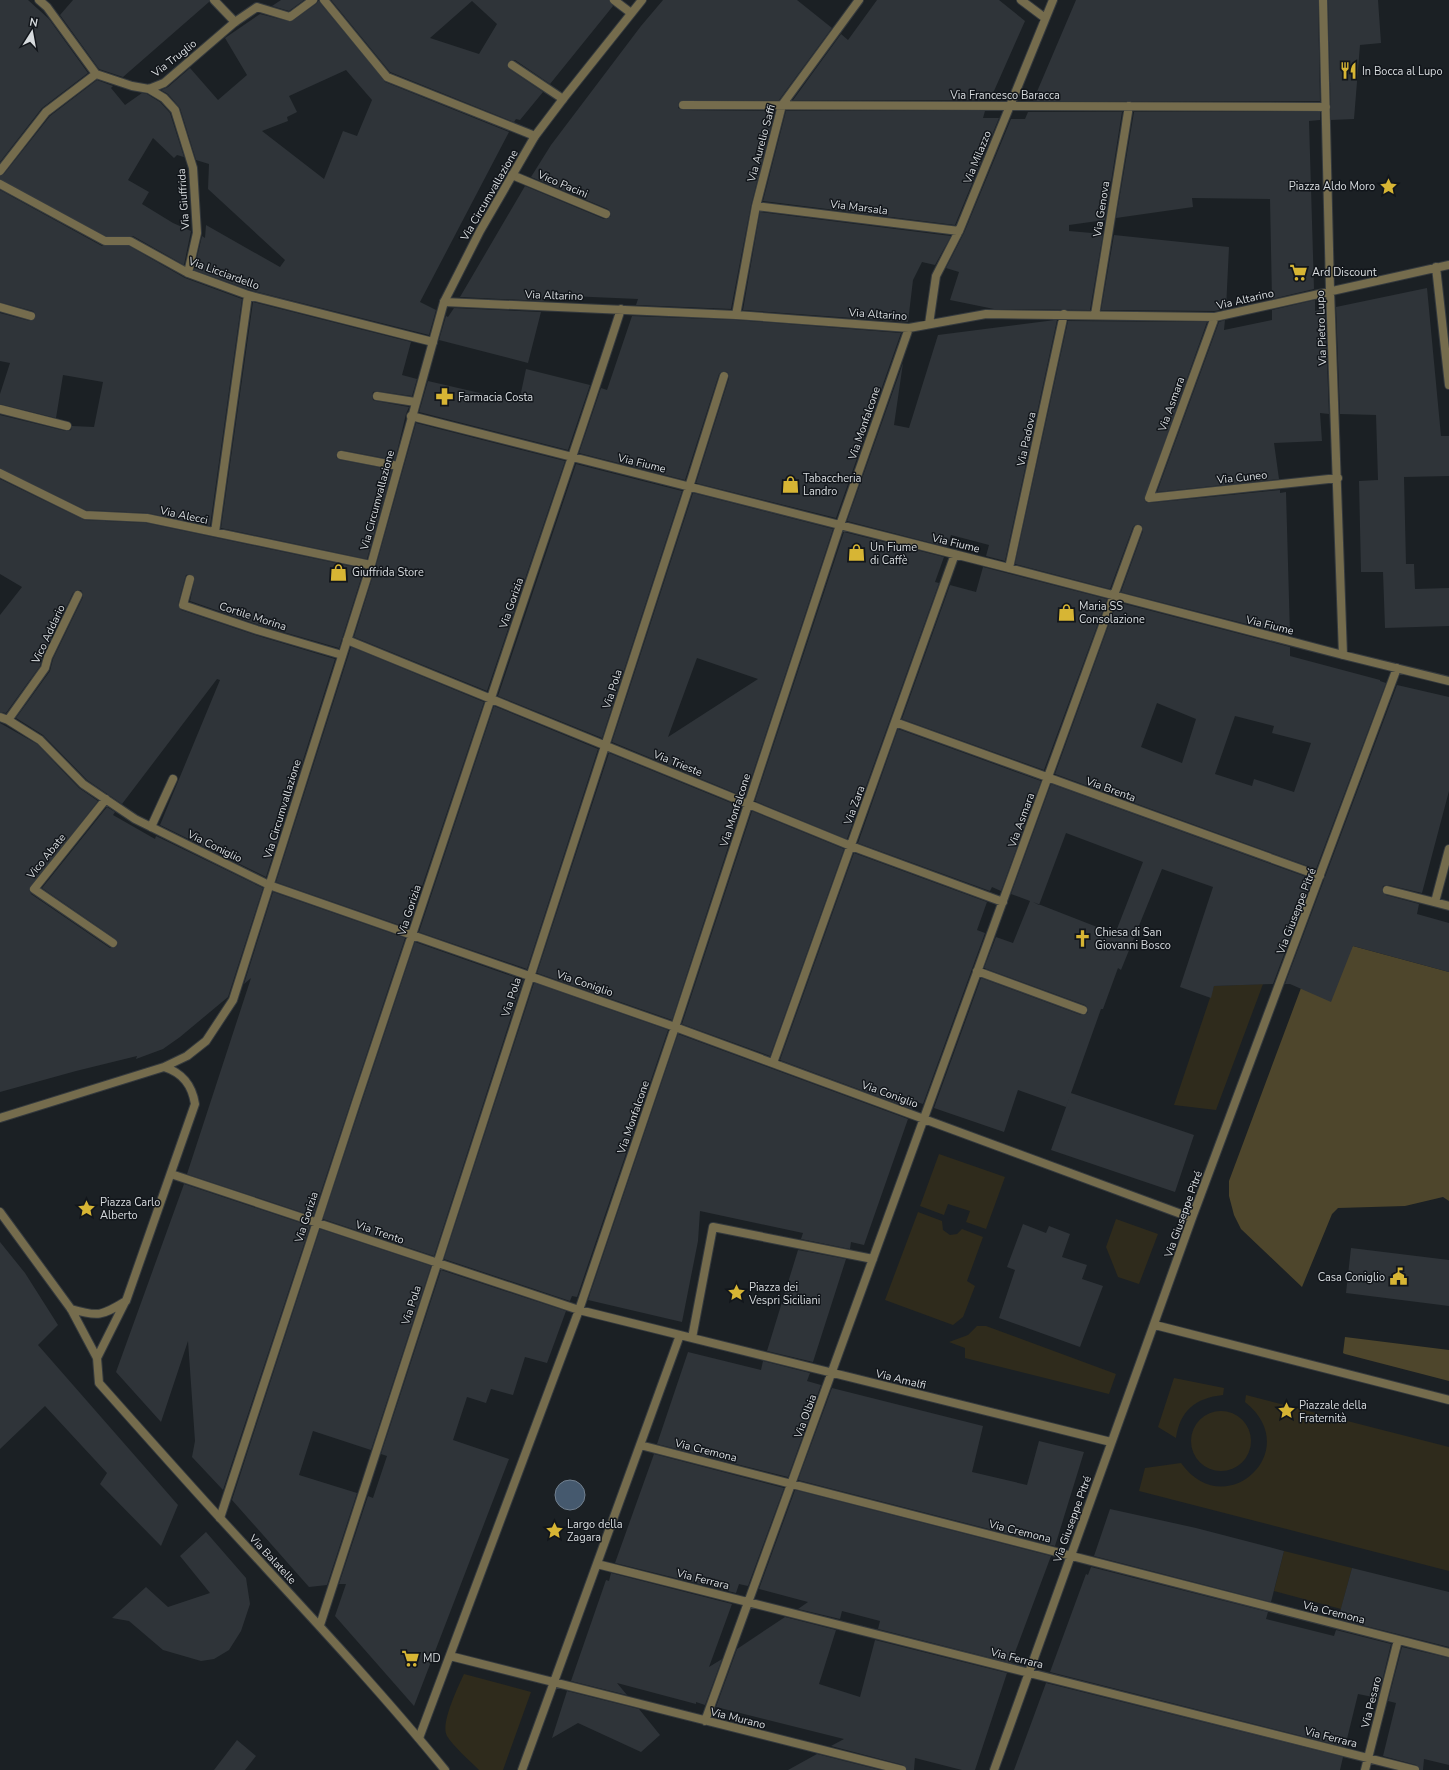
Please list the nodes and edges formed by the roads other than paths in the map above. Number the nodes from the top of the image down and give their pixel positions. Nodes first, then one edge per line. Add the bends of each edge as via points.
1 (39, 0) edge
2 (214, 0) edge
3 (313, 0) edge
4 (324, 0) edge
5 (614, 0) edge
6 (642, 0) edge
7 (859, 0) edge
8 (1021, 0) edge
9 (1053, 0) edge
10 (1323, 0) edge
11 (632, 13) junction
12 (1045, 18) junction
13 (236, 22) junction
14 (512, 65) dead end
15 (96, 74) junction
16 (149, 89) junction
17 (563, 99) junction
18 (683, 105) dead end
19 (782, 106) junction
20 (1010, 106) junction
21 (1129, 106) junction
22 (1326, 107) junction
23 (535, 136) junction
24 (0, 171) edge
25 (512, 175) junction
26 (0, 184) edge
27 (756, 206) junction
28 (606, 214) dead end
29 (959, 231) junction
30 (1449, 264) edge
31 (1436, 267) junction
32 (188, 273) junction
33 (1330, 290) junction
34 (248, 295) junction
35 (444, 302) junction
36 (0, 307) edge
37 (621, 309) junction
38 (1064, 314) junction
39 (736, 315) junction
40 (1095, 315) junction
41 (31, 316) dead end
42 (1215, 317) junction
43 (929, 324) junction
44 (909, 328) junction
45 (433, 342) junction
46 (724, 376) dead end
47 (1449, 385) edge
48 (377, 396) dead end
49 (416, 402) junction
50 (0, 409) edge
51 (411, 416) junction
52 (67, 426) dead end
53 (342, 455) dead end
54 (573, 457) junction
55 (398, 466) junction
56 (0, 474) edge
57 (1338, 478) junction
58 (689, 487) junction
59 (1149, 498) joint
60 (840, 525) junction
61 (1138, 529) dead end
62 (215, 532) junction
63 (955, 554) junction
64 (371, 565) junction
65 (1009, 568) junction
66 (190, 580) dead end
67 (78, 595) dead end
68 (1113, 596) junction
69 (347, 640) junction
70 (342, 655) junction
71 (1343, 655) junction
72 (1397, 668) junction
73 (1449, 680) edge
74 (490, 698) junction
75 (4, 718) edge
76 (895, 722) junction
77 (605, 745) junction
78 (1048, 778) junction
79 (173, 779) dead end
80 (106, 799) junction
81 (748, 804) junction
82 (151, 827) junction
83 (851, 846) junction
84 (1449, 849) edge
85 (1320, 876) junction
86 (269, 885) junction
87 (1387, 890) dead end
88 (1003, 902) junction
89 (1434, 902) junction
90 (1449, 906) edge
91 (412, 934) junction
92 (113, 944) dead end
93 (977, 971) junction
94 (530, 976) junction
95 (1083, 1010) dead end
96 (675, 1027) junction
97 (773, 1063) junction
98 (164, 1067) junction
99 (0, 1118) edge
100 (924, 1119) junction
101 (171, 1174) junction
102 (0, 1212) edge
103 (1192, 1218) junction
104 (316, 1222) junction
105 (873, 1259) junction
106 (436, 1263) junction
107 (126, 1300) junction
108 (71, 1309) junction
109 (579, 1310) junction
110 (1155, 1325) junction
111 (686, 1336) junction
112 (97, 1358) junction
113 (832, 1373) junction
114 (1449, 1400) edge
115 (1111, 1442) junction
116 (640, 1445) junction
117 (792, 1484) junction
118 (220, 1518) junction
119 (1071, 1556) junction
120 (597, 1564) junction
121 (749, 1602) junction
122 (320, 1625) junction
123 (1398, 1640) junction
124 (1449, 1653) edge
125 (450, 1656) junction
126 (1028, 1672) junction
127 (554, 1683) junction
128 (705, 1721) junction
129 (419, 1738) junction
130 (1368, 1758) junction
131 (445, 1770) edge
132 (522, 1770) edge
133 (902, 1770) edge
134 (994, 1770) edge
135 (1365, 1770) edge
136 (1415, 1770) edge

1 - 15 street via 47,7
2 - 13 street
3 - 13 street, Via Truglio via 290,17 257,7
4 - 23 street via 387,77
5 - 11 street
6 - 11 street, Via Circumvallazione
7 - 19 street, Via Aurelio Saffi
8 - 12 street
9 - 12 street, Via Milazzo
10 - 22 street, Via Pietro Lupo
11 - 17 street, Via Circumvallazione
12 - 20 street, Via Milazzo
13 - 16 street, Via Truglio via 164,83
14 - 17 street
15 - 16 street, Via Truglio
15 - 24 street via 46,112
16 - 32 street, Via Giuffrida via 164,98 175,110 193,168 197,233
17 - 23 street, Via Circumvallazione
18 - 19 street, Via Francesco Baracca
19 - 20 street, Via Francesco Baracca
19 - 27 street, Via Aurelio Saffi
20 - 21 street, Via Francesco Baracca
20 - 29 street, Via Milazzo
21 - 22 street, Via Francesco Baracca
21 - 40 street, Via Genova
22 - 33 street, Via Pietro Lupo
23 - 25 street, Via Circumvallazione
25 - 28 street, Vico Pacini
25 - 35 street, Via Circumvallazione
26 - 32 street, Via Licciardello via 105,241 130,242
27 - 29 street, Via Marsala
27 - 39 street, Via Aurelio Saffi
29 - 43 street, Via Milazzo via 936,276
30 - 31 street, Via Altarino
31 - 33 street, Via Altarino
31 - 47 street
32 - 34 street, Via Licciardello
33 - 42 street, Via Altarino
33 - 57 street, Via Pietro Lupo
34 - 45 street, Via Licciardello
34 - 62 street
35 - 37 street, Via Altarino
35 - 45 street, Via Circumvallazione
36 - 41 street
37 - 39 street, Via Altarino
37 - 54 street, Via Gorizia
38 - 40 street, Via Altarino
38 - 43 street, Via Altarino via 986,314
38 - 65 street, Via Padova
39 - 44 street, Via Altarino
40 - 42 street, Via Altarino
42 - 59 street, Via Asmara
43 - 44 street, Via Altarino
44 - 60 street, Via Monfalcone
45 - 49 street, Via Circumvallazione
46 - 58 street, Via Pola
48 - 49 street
49 - 51 street, Via Circumvallazione
50 - 52 street
51 - 54 street, Via Fiume
51 - 55 street, Via Circumvallazione
53 - 55 street
54 - 58 street, Via Fiume
54 - 74 street, Via Gorizia
55 - 64 street, Via Circumvallazione
56 - 62 street, Via Alecci via 85,515 147,518
57 - 59 street, Via Cuneo
57 - 71 street, Via Pietro Lupo
58 - 60 street, Via Fiume
58 - 77 street, Via Pola
60 - 63 street, Via Fiume
60 - 81 street, Via Monfalcone
61 - 68 street, Via Asmara
62 - 64 street, Via Alecci
63 - 65 street, Via Fiume
63 - 76 street, Via Zara
64 - 69 street, Via Circumvallazione
65 - 68 street, Via Fiume
66 - 70 street, Cortile Morina via 183,605
67 - 75 street, Vico Addario via 45,668
68 - 71 street, Via Fiume
68 - 78 street, Via Asmara
69 - 70 street, Via Circumvallazione
69 - 74 street, Via Trieste
70 - 86 street, Via Circumvallazione
71 - 72 street, Via Fiume
72 - 73 street, Via Fiume
72 - 85 street, Via Giuseppe Pitré
74 - 77 street, Via Trieste
74 - 91 street, Via Gorizia
75 - 80 street, Via Coniglio via 40,740 83,784
76 - 78 street, Via Brenta
76 - 83 street, Via Zara
77 - 81 street, Via Trieste
77 - 94 street, Via Pola
78 - 85 street, Via Brenta
78 - 88 street, Via Asmara
79 - 82 street
80 - 82 street, Via Coniglio
80 - 92 street, Vico Abate via 34,889
81 - 83 street, Via Trieste
81 - 96 street, Via Monfalcone
82 - 86 street, Via Coniglio
83 - 88 street, Via Trieste
83 - 97 street, Via Zara
84 - 89 street
85 - 103 street, Via Giuseppe Pitré
86 - 91 street, Via Coniglio
86 - 98 street, Via Circumvallazione via 233,1000 206,1041 187,1056
87 - 89 street
88 - 93 street, Via Asmara
89 - 90 street
91 - 94 street, Via Coniglio
91 - 104 street, Via Gorizia
93 - 95 street
93 - 100 street, Via Asmara
94 - 96 street, Via Coniglio
94 - 106 street, Via Pola
96 - 97 street, Via Coniglio
96 - 109 street, Via Monfalcone
97 - 100 street, Via Coniglio
98 - 99 street, Via Circumvallazione
98 - 101 street via 182,1077 192,1091 195,1104
100 - 103 street, Via Coniglio
100 - 105 street, Via Olbia
101 - 104 street, Via Trento
101 - 107 street
102 - 108 street
103 - 110 street, Via Giuseppe Pitré
104 - 106 street, Via Trento
104 - 118 street, Via Gorizia
105 - 111 street via 713,1227
105 - 113 street, Via Olbia
106 - 109 street, Via Trento
106 - 122 street, Via Pola
107 - 108 street via 109,1312 92,1315
107 - 112 street
108 - 112 street
109 - 111 street, Via Amalfi
109 - 125 street, Via Monfalcone
110 - 114 street
110 - 115 street, Via Giuseppe Pitré
111 - 113 street, Via Amalfi
111 - 116 street
112 - 118 street, Via Balatelle via 99,1383
113 - 115 street, Via Amalfi
113 - 117 street, Via Olbia
115 - 119 street, Via Giuseppe Pitré
116 - 117 street, Via Cremona
116 - 120 street
117 - 119 street, Via Cremona
117 - 121 street, Via Olbia
118 - 122 street, Via Balatelle
119 - 123 street, Via Cremona
119 - 126 street, Via Giuseppe Pitré
120 - 121 street, Via Ferrara
120 - 127 street
121 - 126 street, Via Ferrara
121 - 128 street, Via Olbia
122 - 129 street, Via Balatelle
123 - 124 street, Via Cremona
123 - 130 street, Via Pesaro
125 - 127 street, Via Murano
125 - 129 street, Via Monfalcone
126 - 130 street, Via Ferrara
126 - 134 street, Via Giuseppe Pitré
127 - 128 street, Via Murano
127 - 132 street
128 - 133 street, Via Murano
129 - 131 street, Via Balatelle
130 - 135 street, Via Pesaro
130 - 136 street, Via Ferrara

